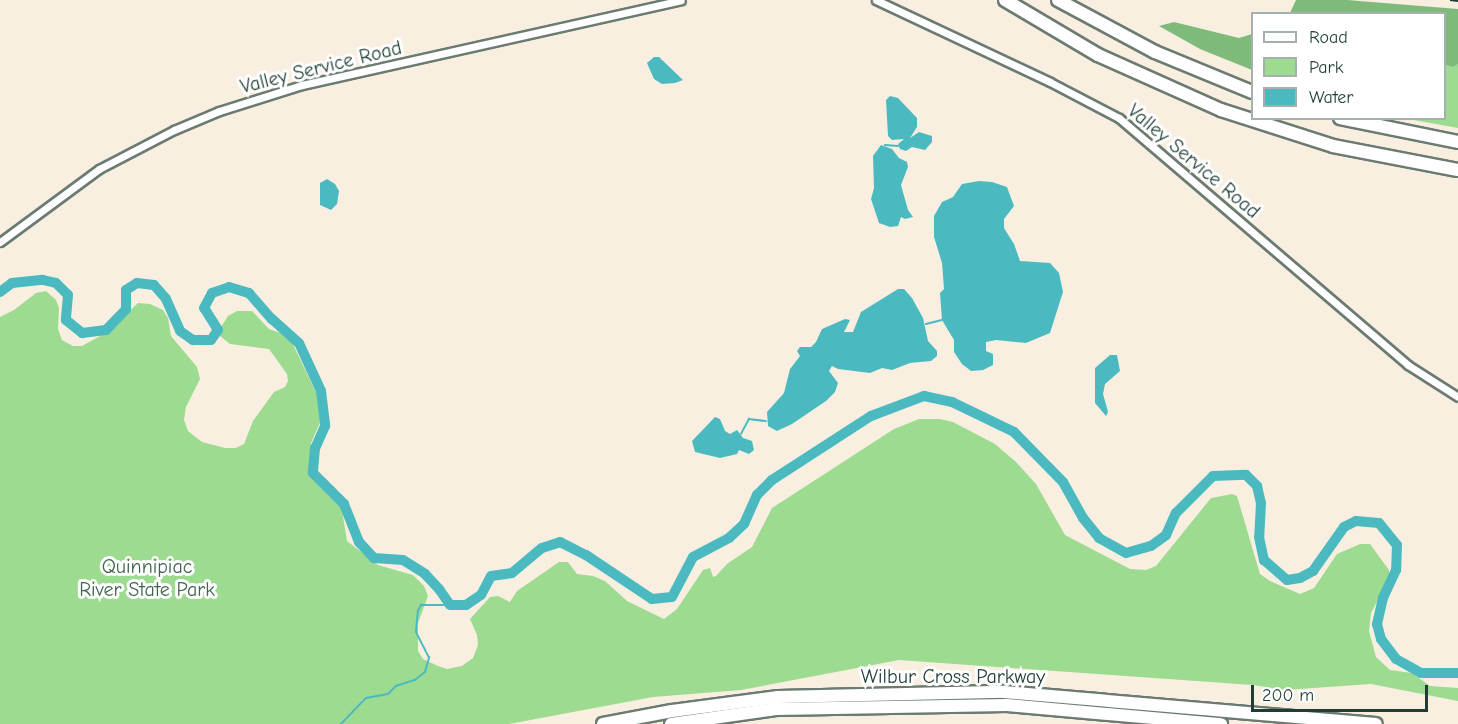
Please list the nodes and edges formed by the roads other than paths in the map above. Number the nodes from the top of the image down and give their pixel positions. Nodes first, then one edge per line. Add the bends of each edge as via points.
1 (681, 0) edge
2 (876, 0) edge
3 (1005, 0) edge
4 (1058, 0) edge
5 (1251, 92) edge
6 (1251, 120) edge
7 (1252, 120) edge
8 (1350, 120) edge
9 (1458, 142) edge
10 (1458, 170) edge
11 (0, 242) edge
12 (1458, 397) edge
13 (603, 724) edge
14 (671, 724) edge
15 (1221, 724) edge
16 (1376, 724) edge

1 - 11 street, Valley Service Road via 302,85 227,108 99,169
2 - 12 street, Valley Service Road via 1119,118 1408,366
3 - 6 highway via 1106,59
4 - 5 highway via 1155,52
7 - 10 highway via 1333,146
8 - 9 highway
13 - 16 highway, Wilbur Cross Parkway via 778,697 1004,692
14 - 15 highway, Wilbur Cross Parkway via 776,709 1007,705

